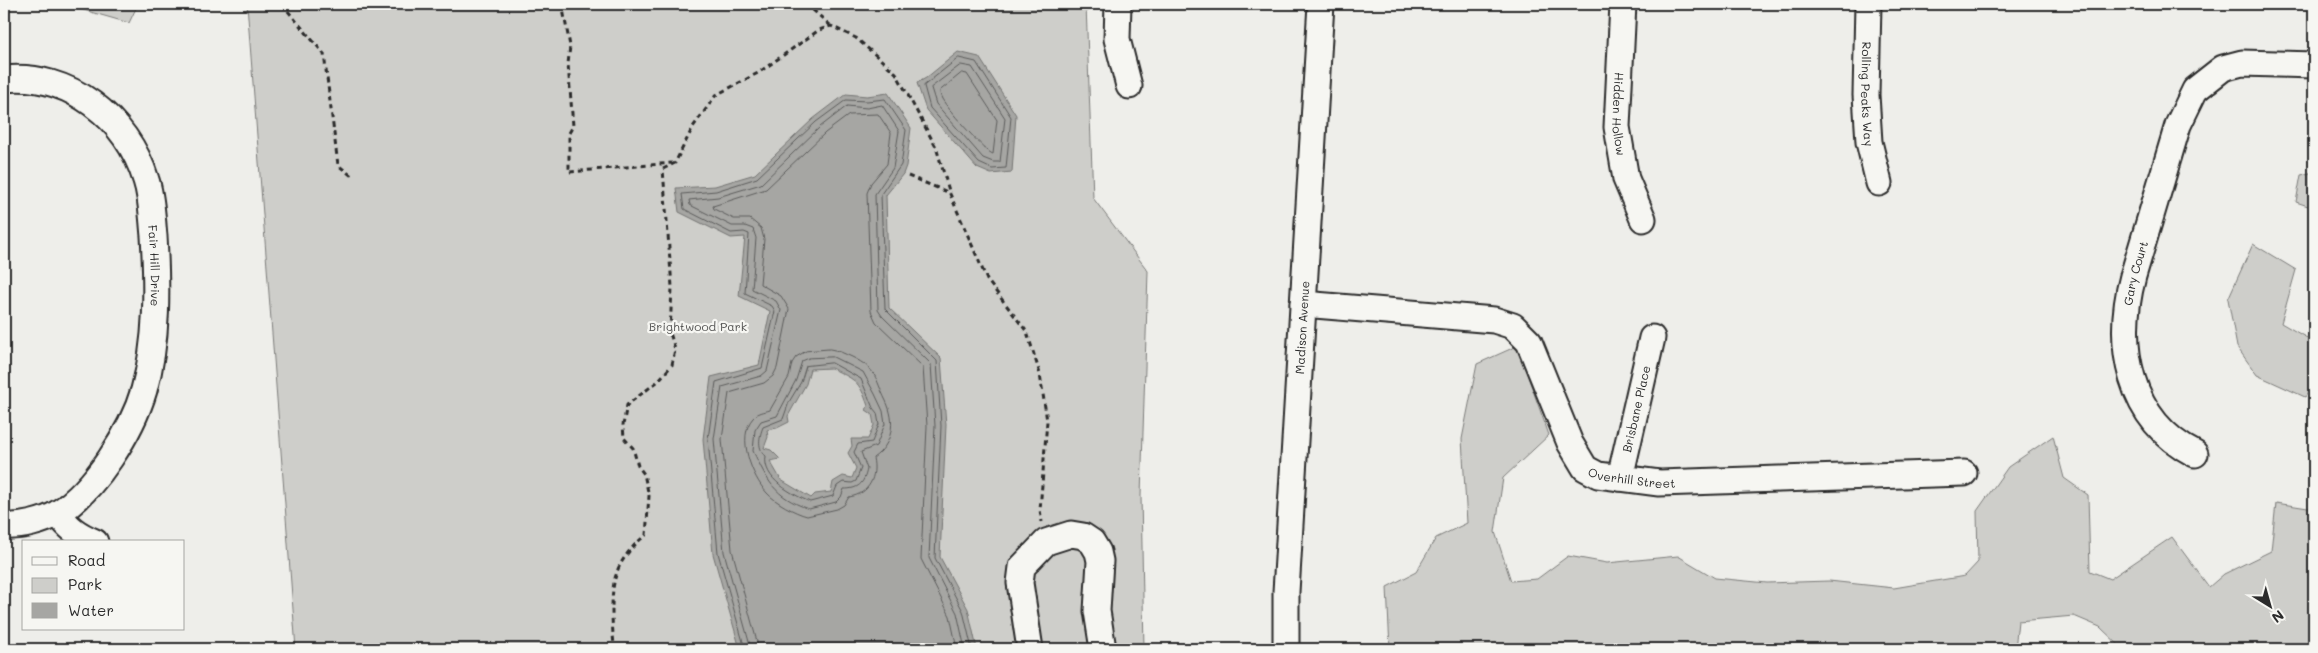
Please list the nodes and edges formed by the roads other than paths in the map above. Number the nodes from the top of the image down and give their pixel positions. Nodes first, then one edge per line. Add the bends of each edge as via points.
1 (1118, 4) edge
2 (1321, 4) edge
3 (1623, 4) edge
4 (1868, 4) edge
5 (2314, 64) edge
6 (4, 79) edge
7 (1129, 86) dead end
8 (1879, 183) dead end
9 (1643, 219) dead end
10 (1303, 304) junction
11 (1652, 338) dead end
12 (2194, 454) dead end
13 (1964, 473) dead end
14 (1620, 478) junction
15 (58, 513) junction
16 (4, 526) edge
17 (91, 540) edge
18 (1030, 649) edge
19 (1103, 649) edge
20 (1286, 649) edge

1 - 7 street via 1117,38
2 - 10 street, Madison Avenue
3 - 9 street, Hidden Hollow via 1617,127 1626,179
4 - 8 street, Rolling Peaks Way via 1866,95 1869,142
5 - 12 street, Gary Court via 2242,63 2223,68 2195,90 2178,125 2130,285 2125,329 2131,373 2149,414 2158,429
6 - 15 street, Fair Hill Drive via 52,82 93,103 130,144 141,165 150,195 156,274 151,360 143,392 115,450 77,498
10 - 14 street, Overhill Street via 1494,320 1513,326 1529,342 1570,443 1585,468 1598,475
10 - 20 street, Madison Avenue via 1286,592
11 - 14 street, Brisbane Place
13 - 14 street, Overhill Street via 1658,483
15 - 16 street, Fair Hill Drive via 42,520
15 - 17 street via 72,530
18 - 19 street via 1020,583 1022,567 1046,542 1071,534 1092,542 1098,552 1097,611

